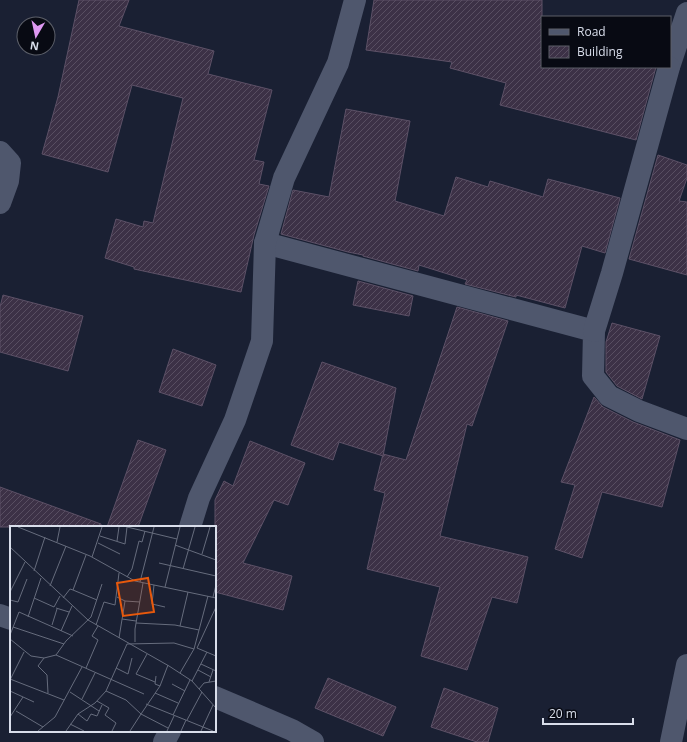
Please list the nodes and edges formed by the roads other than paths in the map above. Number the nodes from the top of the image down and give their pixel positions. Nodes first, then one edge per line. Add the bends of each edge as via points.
1 (354, 0) edge
2 (687, 13) edge
3 (671, 63) edge
4 (669, 68) edge
5 (0, 152) edge
6 (0, 203) edge
7 (265, 244) junction
8 (594, 331) junction
9 (687, 429) edge
10 (190, 526) edge
11 (0, 615) edge
12 (10, 619) edge
13 (687, 665) edge
14 (216, 697) edge
15 (169, 732) edge
16 (164, 742) edge
17 (313, 742) edge
18 (671, 742) edge

1 - 7 street via 338,63 284,178
2 - 3 street
4 - 8 street
5 - 6 street via 10,163 8,181
7 - 8 street
7 - 10 street via 262,341 235,420 199,498
8 - 9 street via 593,376 609,396
11 - 12 street
13 - 18 street
14 - 17 street via 292,730
15 - 16 street

